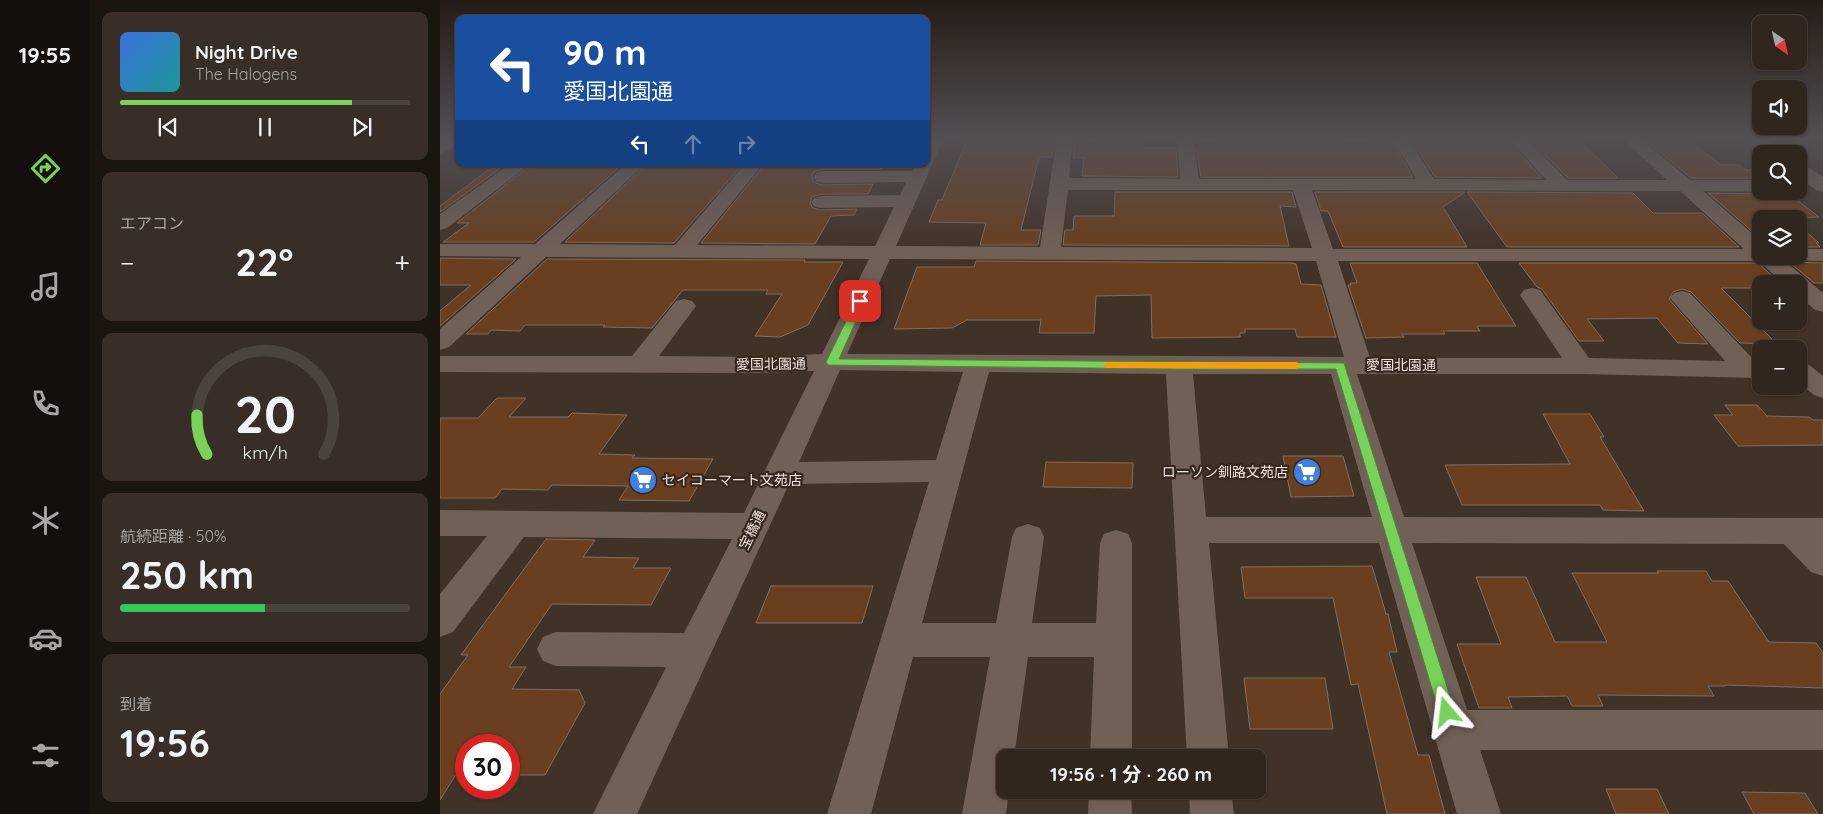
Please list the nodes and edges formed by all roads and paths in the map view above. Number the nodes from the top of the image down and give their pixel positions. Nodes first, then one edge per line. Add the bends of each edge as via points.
1 (505, 176) edge
2 (623, 176) edge
3 (744, 176) edge
4 (829, 176) edge
5 (886, 176) edge
6 (917, 176) edge
7 (1060, 176) edge
8 (1189, 176) edge
9 (1423, 176) edge
10 (1553, 176) edge
11 (1674, 176) edge
12 (1809, 176) edge
13 (823, 177) dead end
14 (1059, 184) junction
15 (1190, 184) junction
16 (1428, 184) junction
17 (1301, 185) junction
18 (1562, 186) junction
19 (1685, 186) junction
20 (1752, 186) edge
21 (1807, 186) edge
22 (1823, 186) edge
23 (821, 202) dead end
24 (440, 224) edge
25 (1752, 246) edge
26 (440, 250) edge
27 (540, 250) junction
28 (680, 252) junction
29 (883, 252) junction
30 (1050, 253) junction
31 (1752, 254) edge
32 (1325, 255) junction
33 (1807, 255) edge
34 (1823, 255) edge
35 (1776, 265) edge
36 (1788, 275) edge
37 (1807, 292) edge
38 (1532, 295) dead end
39 (1682, 298) dead end
40 (1823, 305) edge
41 (684, 306) dead end
42 (440, 342) edge
43 (832, 362) junction
44 (440, 364) edge
45 (640, 364) junction
46 (978, 365) junction
47 (1350, 365) junction
48 (1179, 366) junction
49 (1581, 366) junction
50 (1752, 367) edge
51 (1752, 370) edge
52 (1807, 371) edge
53 (1823, 389) edge
54 (948, 471) junction
55 (779, 474) junction
56 (440, 523) edge
57 (515, 524) junction
58 (754, 526) junction
59 (1191, 530) junction
60 (1390, 531) junction
61 (1808, 531) edge
62 (1028, 537) dead end
63 (1116, 542) dead end
64 (1823, 562) edge
65 (440, 621) edge
66 (1011, 639) junction
67 (900, 640) junction
68 (1113, 640) junction
69 (556, 649) dead end
70 (694, 650) junction
71 (1453, 730) junction
72 (1823, 730) edge
73 (1111, 749) edge
74 (1207, 749) edge
75 (1110, 799) edge
76 (1211, 799) edge
77 (615, 814) edge
78 (849, 814) edge
79 (984, 814) edge
80 (1110, 814) edge
81 (1212, 814) edge
82 (1479, 814) edge

1 - 24 street
2 - 27 street
3 - 28 street
4 - 13 street
5 - 23 street
6 - 29 street, 宝橋通
7 - 14 street
8 - 15 street
9 - 16 street
10 - 18 street
11 - 19 street
12 - 22 street
14 - 15 street
14 - 30 street
15 - 17 street
16 - 17 street
16 - 18 street
17 - 32 street
18 - 19 street
19 - 20 street
19 - 25 street
21 - 22 street
26 - 27 street
27 - 28 street
27 - 42 street
28 - 29 street
29 - 30 street
29 - 43 street, 宝橋通
30 - 32 street
31 - 32 street
32 - 47 street
33 - 34 street
35 - 36 street
37 - 40 street
38 - 49 street
39 - 50 street
41 - 45 street
43 - 45 street, 愛国北園通
43 - 46 street, 愛国北園通
43 - 55 street, 宝橋通
44 - 45 street, 愛国北園通
46 - 48 street, 愛国北園通
46 - 54 street
47 - 48 street, 愛国北園通
47 - 49 street, 愛国北園通
47 - 60 street
48 - 59 street
49 - 51 street, 愛国北園通
52 - 53 street
54 - 55 street
54 - 67 street
55 - 58 street, 宝橋通
56 - 57 street
57 - 58 street
57 - 65 street
58 - 70 street, 宝橋通
59 - 60 street
59 - 74 street
60 - 61 street
60 - 71 street
61 - 64 street
62 - 66 street
63 - 68 street
66 - 67 street
66 - 68 street
66 - 79 street
67 - 78 street
68 - 73 street
69 - 70 street
70 - 77 street, 宝橋通
71 - 72 street
71 - 82 street
75 - 80 street
76 - 81 street

